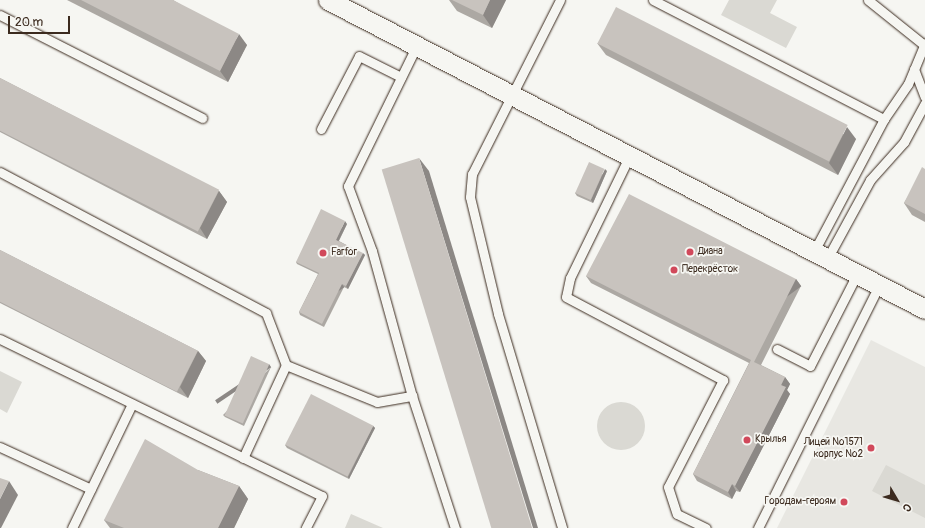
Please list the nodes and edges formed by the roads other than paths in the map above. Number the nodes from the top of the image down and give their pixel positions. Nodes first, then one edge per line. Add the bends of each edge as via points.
1 (328, 0) edge
2 (560, 0) edge
3 (653, 0) edge
4 (868, 0) edge
5 (0, 16) edge
6 (925, 44) edge
7 (417, 45) junction
8 (914, 70) junction
9 (401, 77) junction
10 (511, 93) junction
11 (925, 97) edge
12 (925, 103) edge
13 (202, 118) dead end
14 (884, 120) junction
15 (321, 129) dead end
16 (630, 155) junction
17 (0, 172) edge
18 (820, 256) junction
19 (857, 274) junction
20 (879, 286) junction
21 (925, 309) edge
22 (0, 339) edge
23 (777, 349) dead end
24 (286, 365) junction
25 (412, 396) junction
26 (132, 404) junction
27 (0, 446) edge
28 (243, 458) junction
29 (91, 489) junction
30 (72, 528) edge
31 (306, 528) edge
32 (455, 528) edge
33 (562, 528) edge
34 (706, 528) edge
35 (758, 528) edge

1 - 7 street
2 - 10 lane
3 - 14 lane
4 - 6 lane
5 - 13 lane
6 - 8 lane
7 - 9 lane
7 - 10 street
8 - 11 lane
8 - 14 lane
9 - 15 lane via 359,56
9 - 25 lane via 348,186 372,251
10 - 16 street
10 - 33 lane via 472,174 470,198 498,314
12 - 18 lane via 904,142 870,180
14 - 18 lane
16 - 18 street
16 - 34 lane via 570,278 566,297 723,380 668,487 677,514
17 - 24 lane via 266,313
18 - 19 street
19 - 20 street
19 - 23 lane via 810,366
20 - 21 street
20 - 35 lane
22 - 26 lane
24 - 25 lane via 377,402
24 - 28 lane
25 - 32 lane
26 - 28 lane
26 - 29 lane
27 - 29 lane
28 - 31 lane via 322,496
29 - 30 lane

